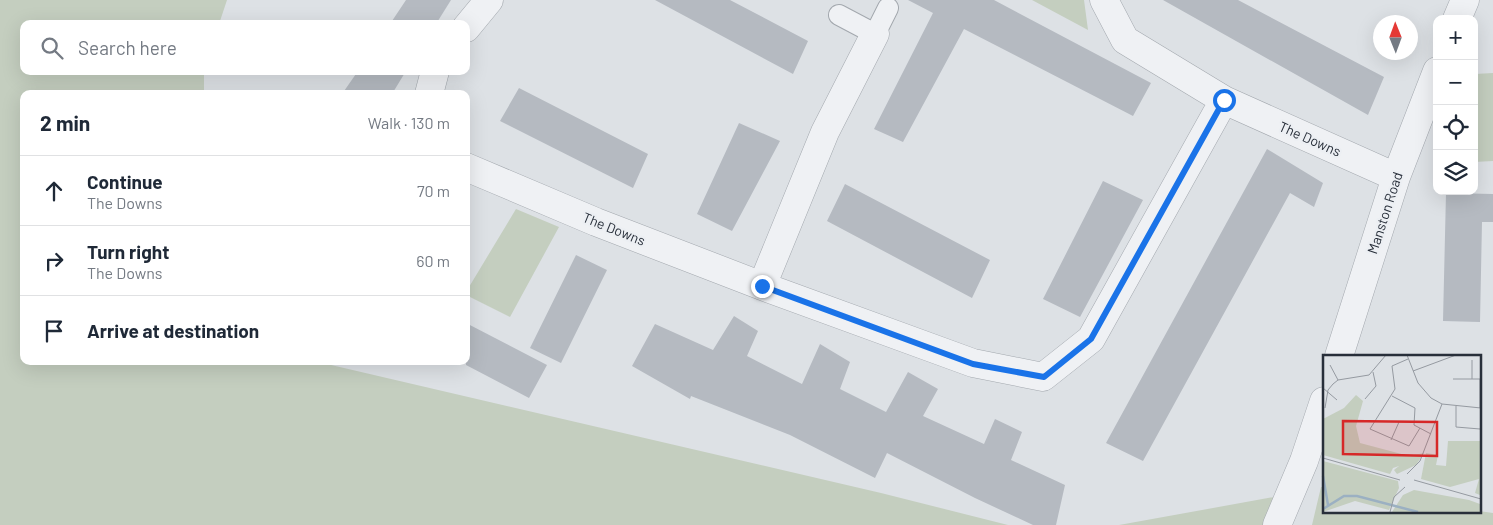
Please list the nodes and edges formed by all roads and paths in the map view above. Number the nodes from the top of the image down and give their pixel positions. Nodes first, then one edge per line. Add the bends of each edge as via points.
1 (489, 0) edge
2 (1104, 0) edge
3 (1464, 0) edge
4 (888, 8) dead end
5 (839, 15) dead end
6 (1458, 15) edge
7 (470, 23) edge
8 (875, 34) junction
9 (434, 75) edge
10 (1433, 82) edge
11 (430, 90) edge
12 (1224, 100) junction
13 (470, 169) edge
14 (1396, 178) junction
15 (762, 286) junction
16 (1339, 355) edge
17 (1323, 404) edge
18 (1277, 525) edge

1 - 7 street
2 - 12 street, The Downs via 1125,40
3 - 6 street
4 - 8 lane
5 - 8 lane
8 - 15 street via 825,132
9 - 11 street
10 - 14 street, Manston Road
12 - 14 street, The Downs
12 - 15 street, The Downs via 1091,339 1044,377 973,364
13 - 15 street, The Downs
14 - 16 street, Manston Road
17 - 18 street

